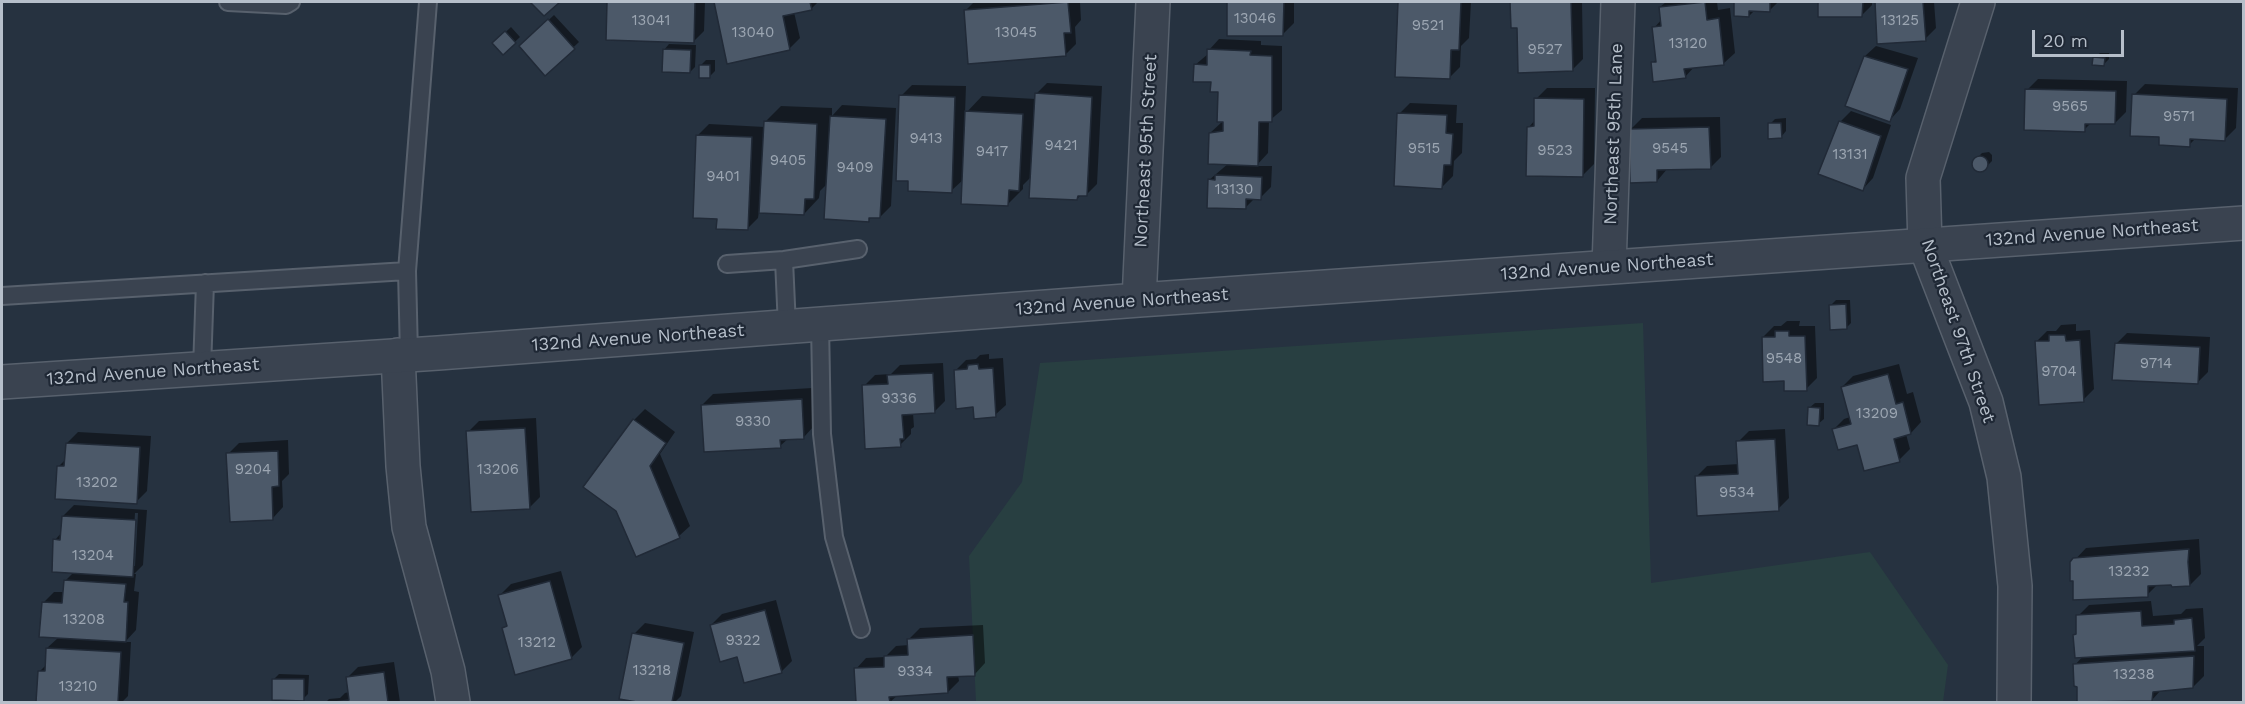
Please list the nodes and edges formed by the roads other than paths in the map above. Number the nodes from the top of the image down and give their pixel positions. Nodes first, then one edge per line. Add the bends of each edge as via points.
1 (228, 2) edge
2 (291, 2) edge
3 (428, 2) edge
4 (1153, 2) edge
5 (1618, 2) edge
6 (1978, 2) edge
7 (2244, 223) edge
8 (1925, 245) junction
9 (858, 249) dead end
10 (784, 260) junction
11 (727, 264) dead end
12 (1609, 267) junction
13 (407, 271) junction
14 (205, 283) junction
15 (2, 296) edge
16 (1139, 300) junction
17 (820, 324) junction
18 (787, 327) junction
19 (403, 355) junction
20 (202, 369) junction
21 (2, 382) edge
22 (861, 629) dead end
23 (453, 702) edge
24 (2014, 702) edge

1 - 2 lane
3 - 13 lane
4 - 16 street, Northeast 95th Street
5 - 12 street, Northeast 95th Lane
6 - 8 street, Northeast 97th Street via 1923,178
7 - 8 street, 132nd Avenue Northeast
8 - 12 street, 132nd Avenue Northeast
8 - 24 street, Northeast 97th Street via 1986,402 2004,477 2015,586
9 - 10 lane
10 - 11 lane
10 - 18 lane
12 - 16 street, 132nd Avenue Northeast
13 - 14 lane
13 - 19 lane
14 - 15 lane
14 - 20 lane
16 - 17 street, 132nd Avenue Northeast
17 - 18 street, 132nd Avenue Northeast
17 - 22 lane via 822,434 834,537
18 - 19 street, 132nd Avenue Northeast
19 - 20 street, 132nd Avenue Northeast
19 - 23 street via 403,466 409,528
20 - 21 street, 132nd Avenue Northeast

